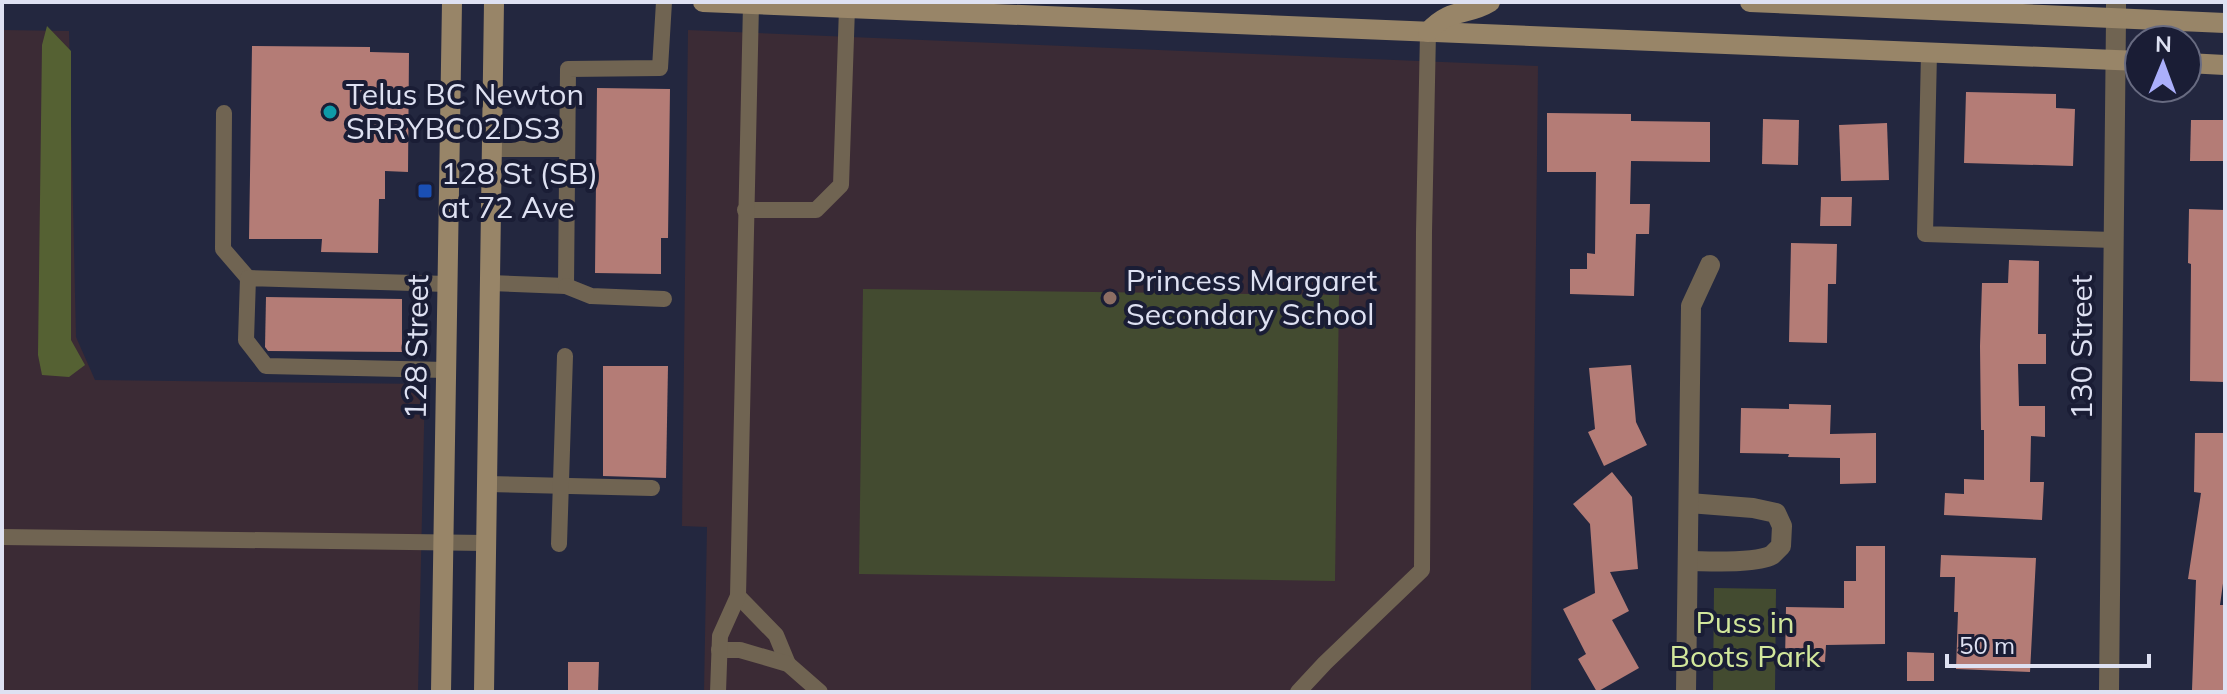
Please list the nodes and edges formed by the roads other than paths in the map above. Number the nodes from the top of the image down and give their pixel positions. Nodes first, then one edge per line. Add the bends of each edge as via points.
1 (452, 2) edge
2 (494, 2) edge
3 (664, 2) edge
4 (703, 2) edge
5 (1490, 2) edge
6 (1750, 2) edge
7 (751, 4) edge
8 (847, 8) junction
9 (2116, 10) edge
10 (2225, 23) edge
11 (1428, 32) junction
12 (1929, 53) junction
13 (2114, 60) junction
14 (2123, 60) edge
15 (2203, 64) edge
16 (2225, 65) edge
17 (224, 113) dead end
18 (492, 149) junction
19 (567, 149) junction
20 (745, 210) junction
21 (2113, 240) junction
22 (1710, 265) dead end
23 (248, 278) junction
24 (490, 283) junction
25 (447, 284) junction
26 (566, 286) junction
27 (664, 299) dead end
28 (565, 356) dead end
29 (446, 370) junction
30 (487, 484) junction
31 (561, 485) junction
32 (652, 488) dead end
33 (1689, 503) junction
34 (2, 537) edge
35 (444, 542) junction
36 (486, 543) junction
37 (559, 544) dead end
38 (1688, 561) junction
39 (738, 596) junction
40 (719, 650) junction
41 (788, 664) junction
42 (814, 687) edge
43 (1302, 688) edge
44 (441, 692) edge
45 (484, 692) edge
46 (718, 692) edge
47 (1686, 692) edge
48 (2109, 692) edge

1 - 25 main road, 128 Street
2 - 18 main road
3 - 19 lane via 660,68 568,69
4 - 7 main road
5 - 11 main road via 1453,13
6 - 9 main road
7 - 8 main road
7 - 20 lane
8 - 11 main road
8 - 20 lane via 841,185 816,210
9 - 10 main road
9 - 13 street, 130 Street
11 - 12 main road
11 - 43 lane via 1422,570
12 - 13 main road
12 - 21 lane via 1925,234
13 - 14 main road
13 - 21 street, 130 Street
15 - 16 main road
17 - 23 lane via 223,249
18 - 19 lane
18 - 24 main road
19 - 26 lane
20 - 39 lane
21 - 48 street, 130 Street
22 - 33 street via 1691,306
23 - 25 lane
23 - 29 lane via 246,340 266,366
24 - 26 lane
24 - 30 main road
25 - 29 main road, 128 Street
26 - 27 lane via 591,296
28 - 31 lane
29 - 35 main road, 128 Street
30 - 31 lane
30 - 36 main road
31 - 32 lane
31 - 37 lane
33 - 38 street
33 - 38 street via 1776,513 1782,526 1781,546 1773,554
34 - 35 lane
35 - 36 lane
35 - 44 main road, 128 Street
36 - 45 main road
38 - 47 street
39 - 40 lane
39 - 41 lane via 776,635
40 - 41 lane via 740,650
40 - 46 lane
41 - 42 lane

